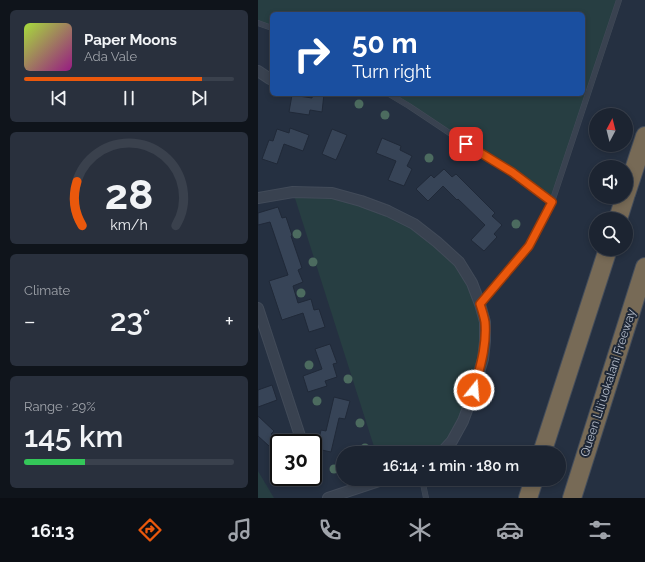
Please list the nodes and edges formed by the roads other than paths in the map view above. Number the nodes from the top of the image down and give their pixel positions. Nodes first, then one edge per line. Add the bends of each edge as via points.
1 (619, 0) edge
2 (258, 22) edge
3 (270, 27) edge
4 (258, 71) edge
5 (270, 79) dead end
6 (392, 96) edge
7 (645, 136) edge
8 (633, 174) edge
9 (258, 198) edge
10 (552, 202) junction
11 (606, 256) edge
12 (645, 267) edge
13 (480, 304) junction
14 (258, 308) edge
15 (299, 434) edge
16 (447, 446) edge
17 (544, 446) edge
18 (363, 486) edge
19 (423, 486) edge
20 (532, 486) edge
21 (328, 498) edge
22 (426, 498) edge
23 (528, 498) edge
24 (572, 498) edge

1 - 10 lane
2 - 3 lane
4 - 5 street
6 - 10 lane via 512,172
7 - 8 highway
9 - 13 street via 293,192 332,193 388,211 414,224 459,262 472,283
10 - 13 lane via 529,246
11 - 17 highway
12 - 24 highway, Queen Liliʻuokalani Freeway
13 - 16 street via 485,322 483,360 463,421
14 - 15 street
18 - 21 street
19 - 22 lane
20 - 23 highway

